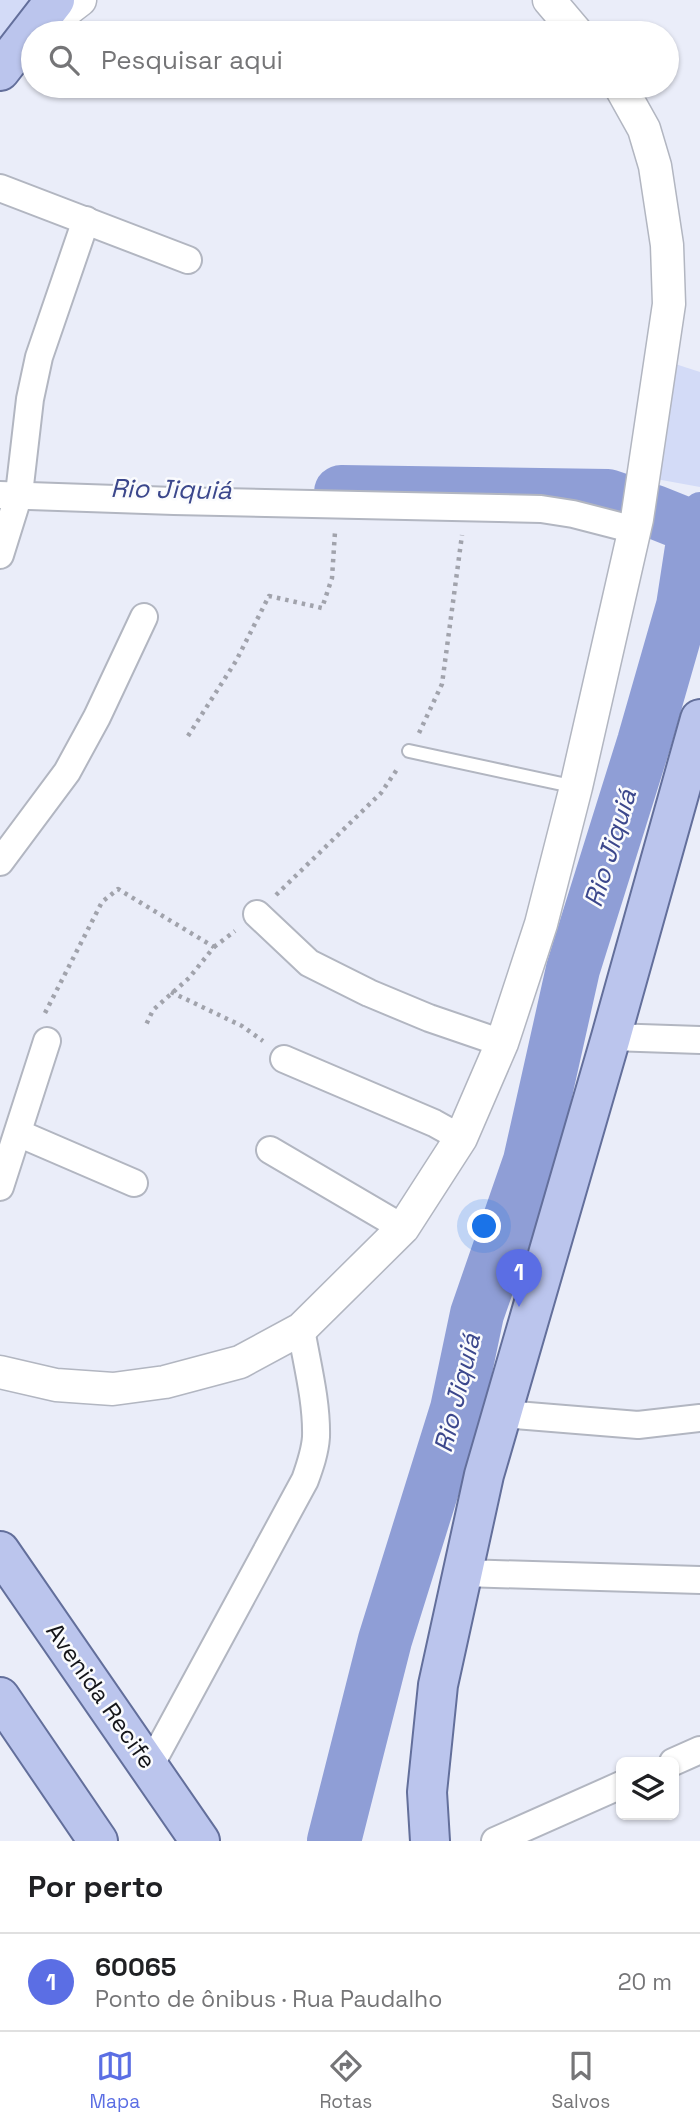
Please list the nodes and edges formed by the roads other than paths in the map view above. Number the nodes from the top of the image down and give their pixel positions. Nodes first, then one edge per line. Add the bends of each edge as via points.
1 (55, 0) edge
2 (80, 0) edge
3 (549, 0) edge
4 (40, 21) edge
5 (54, 21) edge
6 (567, 21) edge
7 (627, 98) edge
8 (0, 188) edge
9 (86, 220) junction
10 (188, 260) dead end
11 (14, 490) edge
12 (636, 525) junction
13 (0, 555) edge
14 (144, 617) dead end
15 (700, 719) edge
16 (409, 751) road end
17 (576, 787) junction
18 (0, 862) edge
19 (257, 914) road end
20 (611, 1037) junction
21 (700, 1040) edge
22 (47, 1041) road end
23 (502, 1043) junction
24 (284, 1059) road end
25 (18, 1133) junction
26 (461, 1138) junction
27 (270, 1150) dead end
28 (134, 1182) dead end
29 (0, 1187) edge
30 (403, 1228) junction
31 (301, 1329) junction
32 (0, 1372) edge
33 (503, 1414) junction
34 (700, 1418) edge
35 (0, 1551) edge
36 (463, 1573) junction
37 (700, 1580) edge
38 (0, 1697) edge
39 (700, 1750) edge
40 (679, 1759) edge
41 (150, 1766) junction
42 (616, 1787) edge
43 (98, 1841) edge
44 (200, 1841) edge
45 (430, 1841) edge
46 (495, 1841) edge

1 - 4 main road
2 - 5 street
3 - 6 street
7 - 12 street via 644,129 655,166 667,245 668,304
8 - 9 street
9 - 10 street
9 - 11 street via 39,356
11 - 12 street via 174,501 541,509
11 - 13 street
12 - 17 street
14 - 18 street via 67,772
15 - 20 main road
16 - 17 lane
17 - 23 street via 541,924
19 - 23 street via 309,963 429,1018
20 - 21 street
20 - 33 main road
22 - 25 street
23 - 26 street
24 - 26 street
25 - 28 street
25 - 29 street
26 - 30 street
27 - 30 street
30 - 31 street
31 - 32 street via 240,1362 165,1382 113,1389 56,1385
31 - 41 street via 316,1438 309,1470
33 - 34 street via 638,1424
33 - 36 main road via 484,1475
35 - 41 main road, Avenida Recife
36 - 37 street
36 - 45 main road via 438,1685 427,1792
38 - 43 main road
39 - 40 street
41 - 44 main road, Avenida Recife
42 - 46 street

